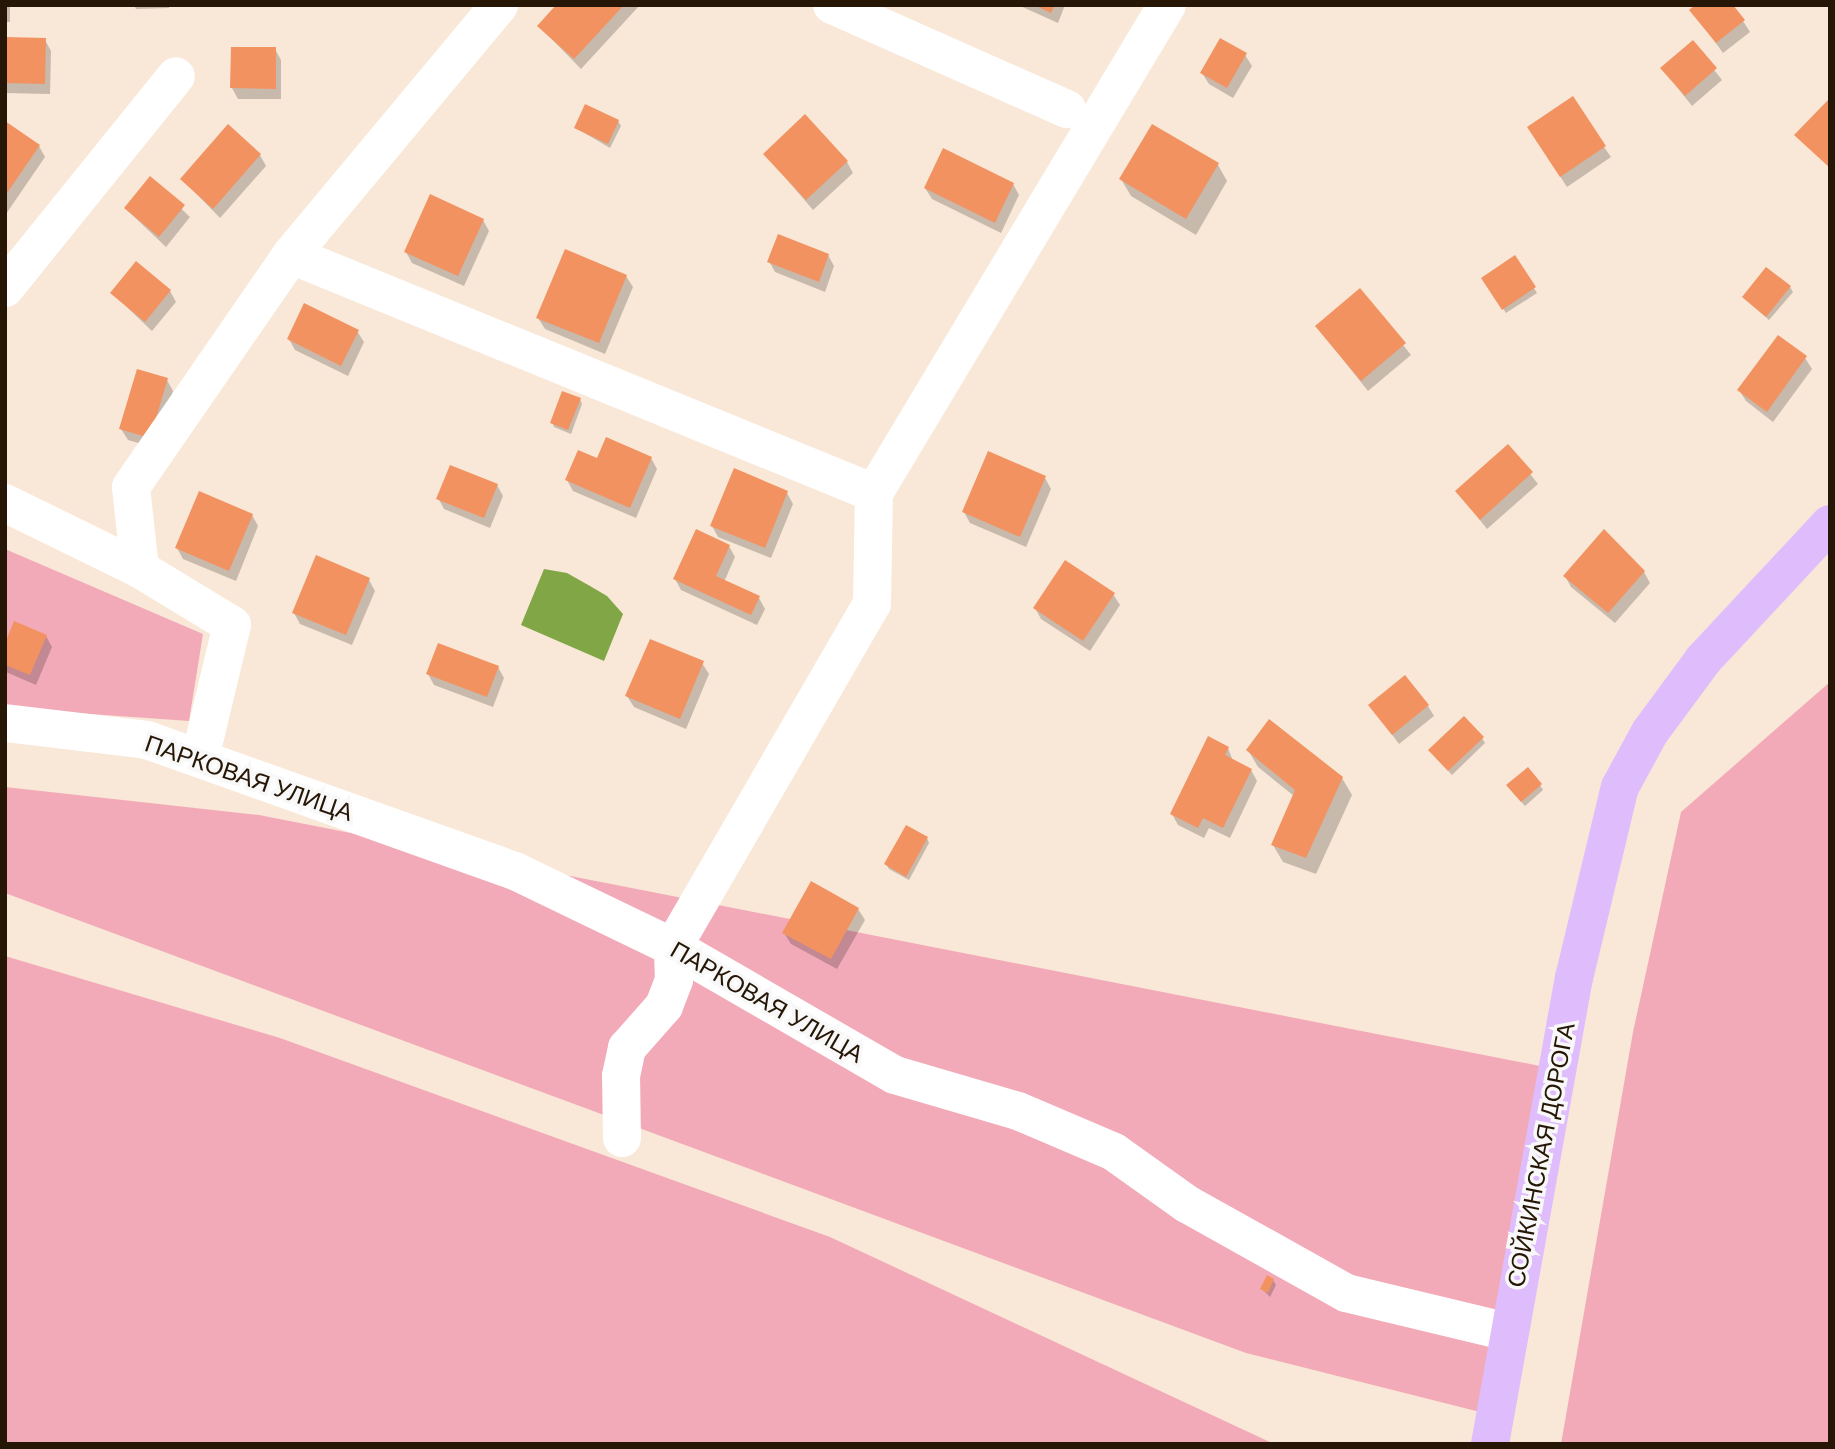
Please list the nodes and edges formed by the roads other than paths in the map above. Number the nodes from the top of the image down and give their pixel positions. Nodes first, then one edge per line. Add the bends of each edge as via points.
1 (499, 5) edge
2 (832, 5) edge
3 (1167, 5) edge
4 (176, 76) dead end
5 (1067, 110) dead end
6 (291, 255) junction
7 (5, 288) edge
8 (874, 493) junction
9 (5, 503) edge
10 (1830, 524) edge
11 (140, 569) junction
12 (5, 723) edge
13 (200, 758) junction
14 (673, 947) junction
15 (622, 1139) dead end
16 (1508, 1332) junction
17 (1490, 1444) edge

1 - 6 street
2 - 5 street
3 - 8 street
4 - 7 street
6 - 8 street
6 - 11 street via 131,487
8 - 14 street via 872,604
9 - 11 street
10 - 16 main road, СОЙКИНСКАЯ ДОРОГА via 1703,660 1650,732 1619,787 1597,868
11 - 13 street via 232,625
12 - 13 street, ПАРКОВАЯ УЛИЦА via 147,740
13 - 14 street, ПАРКОВАЯ УЛИЦА via 517,872
14 - 15 street via 674,980 664,1006 627,1048 621,1076
14 - 16 street, ПАРКОВАЯ УЛИЦА via 895,1075 1018,1111 1114,1152 1220,1224 1346,1293
16 - 17 main road, СОЙКИНСКАЯ ДОРОГА

